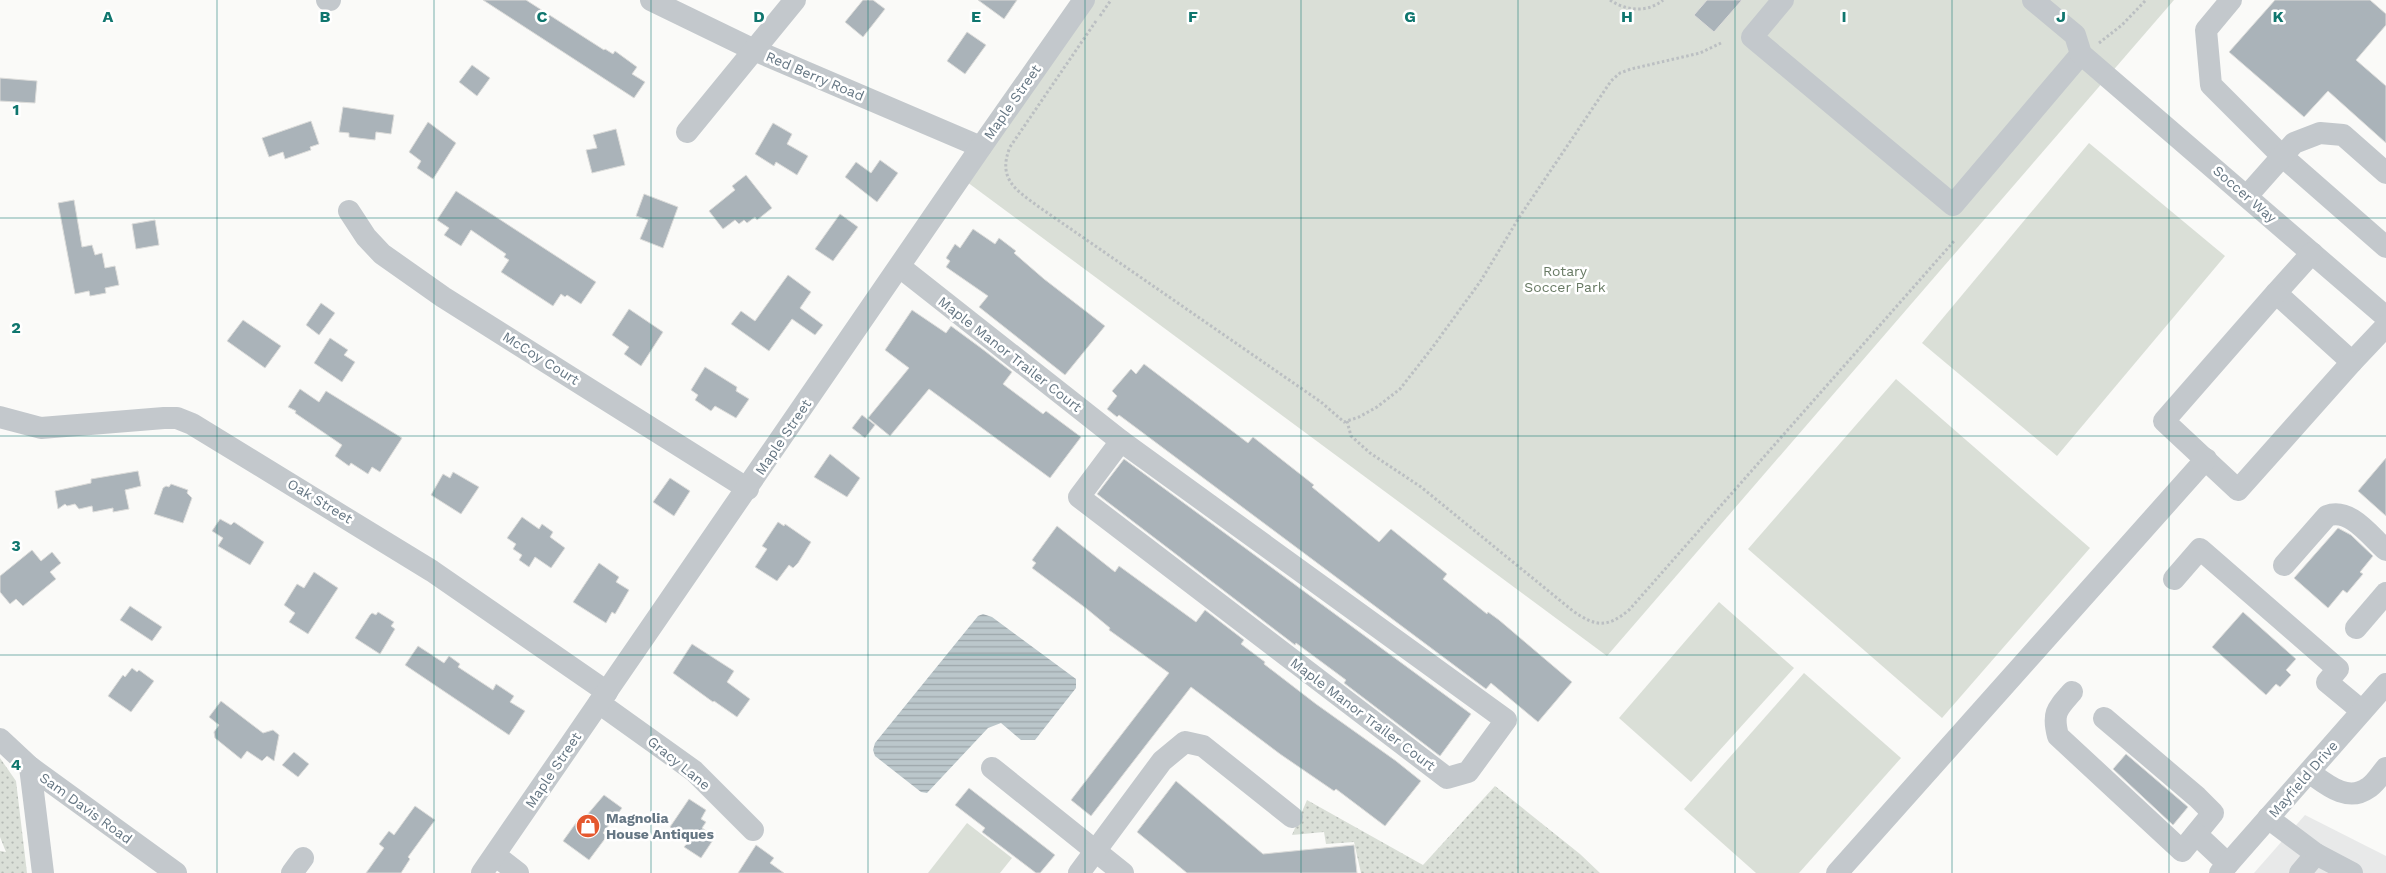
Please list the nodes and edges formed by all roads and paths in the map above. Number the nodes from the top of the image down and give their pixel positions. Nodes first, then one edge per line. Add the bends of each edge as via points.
1 (650, 0) edge
2 (795, 0) edge
3 (1084, 0) edge
4 (1111, 0) edge
5 (1610, 0) edge
6 (1663, 0) edge
7 (1783, 0) edge
8 (2033, 0) edge
9 (2146, 0) edge
10 (2231, 0) edge
11 (1721, 43) dead end
12 (2090, 49) junction
13 (754, 50) junction
14 (687, 132) dead end
15 (981, 147) junction
16 (2282, 156) junction
17 (2386, 173) edge
18 (2247, 196) junction
19 (349, 211) dead end
20 (1955, 240) dead end
21 (2386, 247) edge
22 (2312, 253) junction
23 (900, 267) junction
24 (2276, 294) junction
25 (2386, 317) edge
26 (2386, 326) edge
27 (2352, 362) junction
28 (0, 417) edge
29 (1347, 421) junction
30 (1121, 441) junction
31 (2206, 460) junction
32 (748, 489) junction
33 (2386, 550) edge
34 (2284, 565) dead end
35 (2174, 579) dead end
36 (2386, 593) edge
37 (2356, 628) dead end
38 (2386, 684) edge
39 (2072, 692) dead end
40 (603, 697) junction
41 (2362, 711) junction
42 (2104, 718) dead end
43 (0, 738) edge
44 (30, 767) junction
45 (992, 768) dead end
46 (2386, 768) edge
47 (2309, 772) junction
48 (1292, 817) dead end
49 (2268, 818) junction
50 (753, 830) dead end
51 (2196, 834) junction
52 (1097, 851) junction
53 (2316, 854) junction
54 (488, 864) edge
55 (2224, 869) edge
56 (43, 873) edge
57 (176, 873) edge
58 (518, 873) edge
59 (1079, 873) edge
60 (1123, 873) edge
61 (1837, 873) edge
62 (2300, 873) edge
63 (2352, 873) edge

1 - 13 street, Red Berry Road
2 - 13 street
3 - 15 street, Maple Street
4 - 29 path via 1010,147 1005,166 1008,178 1016,190 1069,229 1321,402 1344,422
5 - 6 path via 1625,8 1636,9 1655,7
7 - 12 street via 1752,37 1953,205
8 - 12 street
9 - 12 path via 2133,15
10 - 16 street via 2206,30 2211,86
11 - 29 path via 1700,53 1631,69 1611,81 1520,216 1480,282 1400,390 1377,407
12 - 18 street, Soccer Way via 2104,72
13 - 14 street
13 - 15 street, Red Berry Road
15 - 23 street, Maple Street
16 - 17 street via 2294,143 2320,133 2344,136
16 - 18 street
16 - 21 street
18 - 22 street, Soccer Way
19 - 32 street, McCoy Court via 366,238 382,254 443,297
20 - 29 path via 1616,622 1588,621 1573,611 1421,487 1370,453 1351,436
22 - 24 street
22 - 25 street, Soccer Way
23 - 30 street, Maple Manor Trailer Court
23 - 32 street, Maple Street
24 - 27 street
24 - 31 street via 2164,421
26 - 27 street
27 - 31 street via 2238,490
28 - 40 street, Oak Street via 41,428 164,418 177,418 192,424 424,566
30 - 30 street, Maple Manor Trailer Court via 1506,720 1468,772 1447,778 1079,497
31 - 61 street
32 - 40 street, Maple Street
33 - 34 street via 2346,514 2336,512 2327,516
35 - 41 street via 2200,549 2338,669 2327,682
36 - 37 street
38 - 41 street, Mayfield Drive
39 - 51 street via 2056,710 2054,722 2058,736 2182,851
40 - 50 street, Gracy Lane via 694,771
40 - 54 street, Maple Street
41 - 47 street, Mayfield Drive
42 - 51 street via 2213,814
43 - 44 street, Sam Davis Road
44 - 56 street
44 - 57 street, Sam Davis Road
45 - 52 street
46 - 47 street via 2369,788 2356,794 2328,786
47 - 49 street, Mayfield Drive
48 - 52 street via 1203,746 1185,742 1162,761
49 - 53 street
49 - 55 street, Mayfield Drive
51 - 55 street
52 - 59 street
52 - 60 street
53 - 62 street
53 - 63 street
54 - 58 street

